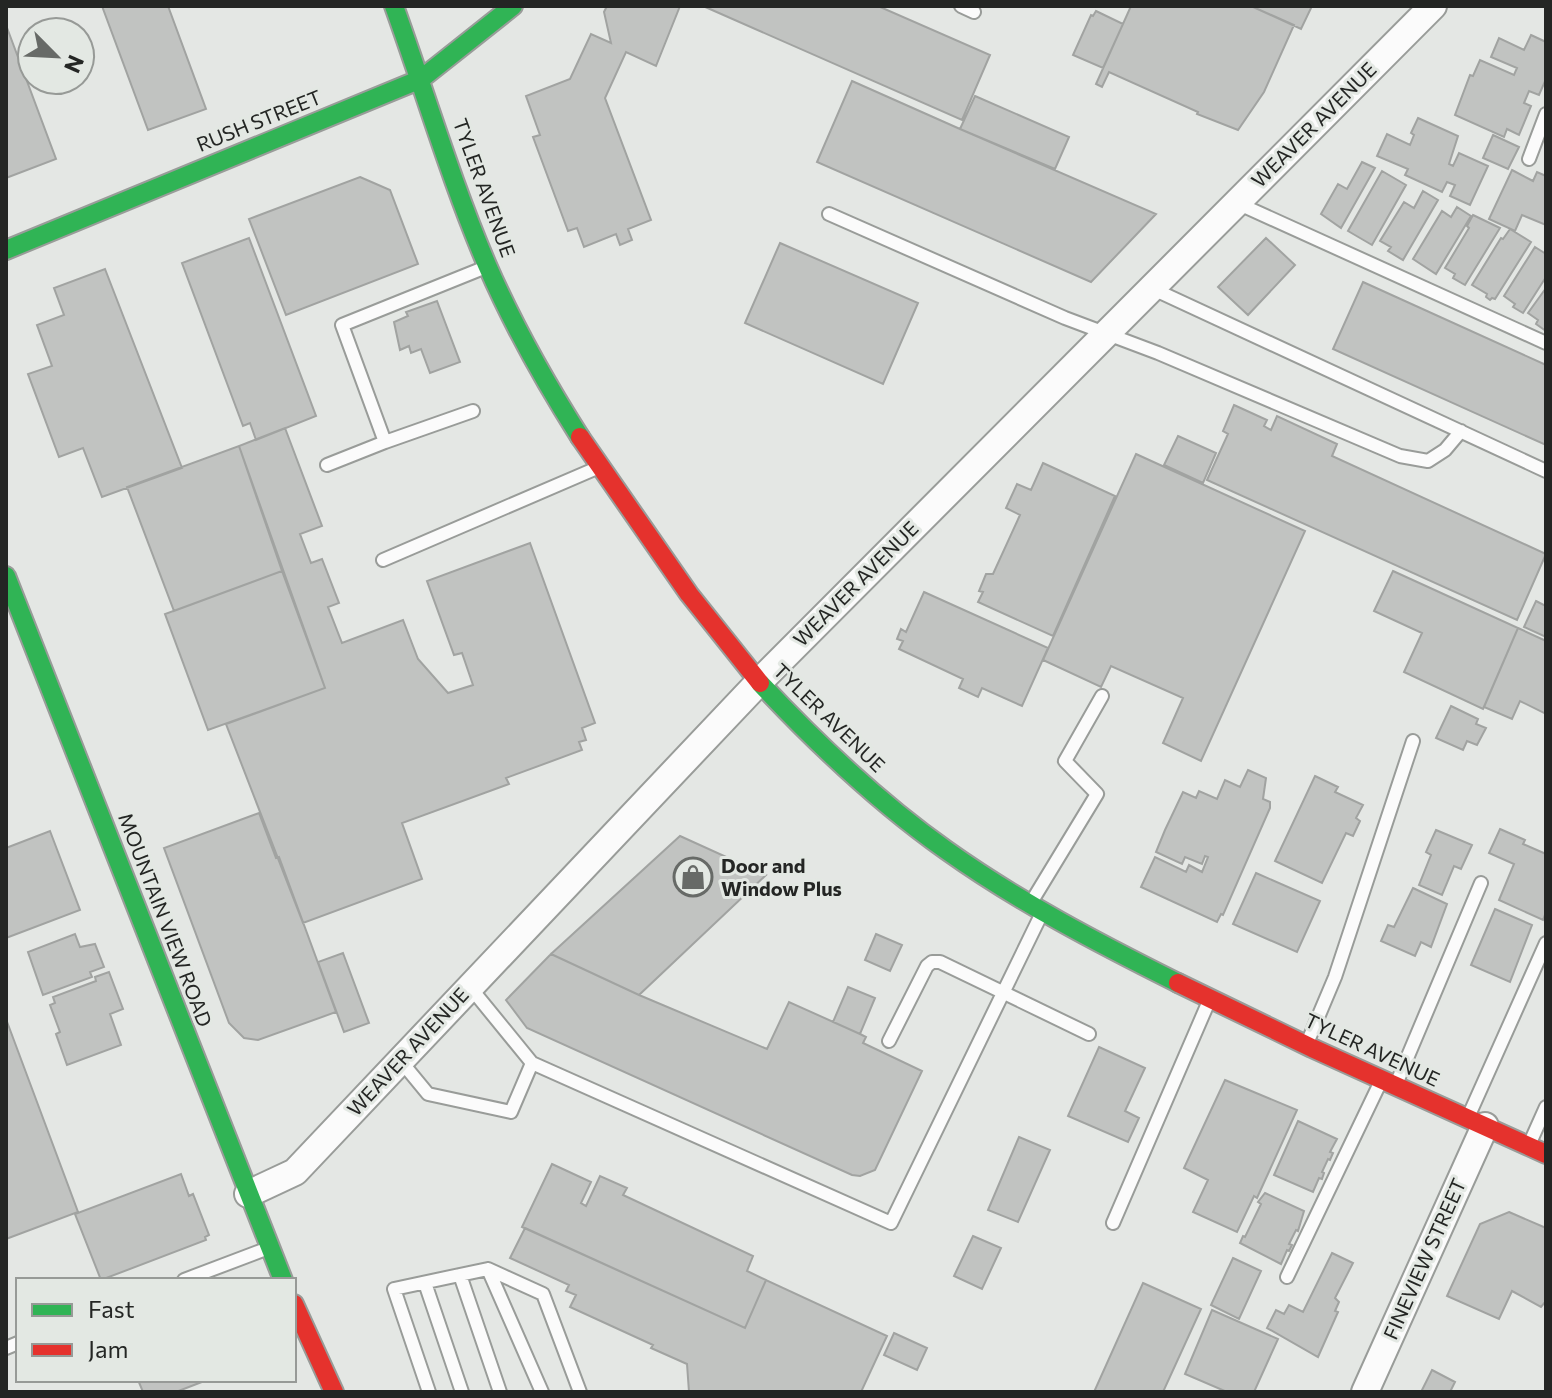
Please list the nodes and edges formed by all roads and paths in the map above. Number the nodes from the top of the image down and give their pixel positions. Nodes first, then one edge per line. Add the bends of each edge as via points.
1 (394, 6) edge
2 (513, 6) edge
3 (961, 6) edge
4 (1433, 6) edge
5 (974, 12) dead end
6 (421, 79) junction
7 (1546, 114) edge
8 (1529, 159) dead end
9 (1237, 203) junction
10 (829, 214) dead end
11 (6, 250) edge
12 (489, 266) junction
13 (1151, 288) junction
14 (1108, 333) junction
15 (1546, 343) edge
16 (473, 411) dead end
17 (1461, 431) junction
18 (385, 442) junction
19 (327, 465) dead end
20 (598, 468) junction
21 (1546, 471) edge
22 (383, 560) dead end
23 (6, 576) edge
24 (759, 682) junction
25 (1102, 696) dead end
26 (1413, 741) dead end
27 (1481, 883) dead end
28 (1037, 907) junction
29 (1546, 943) edge
30 (470, 987) junction
31 (1003, 991) junction
32 (1210, 998) junction
33 (1089, 1034) dead end
34 (889, 1041) dead end
35 (1307, 1044) junction
36 (400, 1060) junction
37 (532, 1063) junction
38 (1388, 1082) junction
39 (1546, 1107) edge
40 (1476, 1122) junction
41 (1537, 1150) edge
42 (248, 1194) junction
43 (1113, 1223) dead end
44 (269, 1248) junction
45 (488, 1269) junction
46 (460, 1275) junction
47 (1287, 1277) dead end
48 (189, 1278) edge
49 (282, 1278) edge
50 (425, 1283) junction
51 (296, 1308) edge
52 (334, 1392) edge
53 (429, 1392) edge
54 (462, 1392) edge
55 (500, 1392) edge
56 (542, 1392) edge
57 (580, 1392) edge
58 (1365, 1392) edge

1 - 6 main road, TYLER AVENUE
2 - 6 main road, RUSH STREET
3 - 5 lane
4 - 9 street, WEAVER AVENUE
6 - 11 main road, RUSH STREET
6 - 12 main road, TYLER AVENUE
7 - 8 lane
9 - 13 street, WEAVER AVENUE
9 - 15 lane
10 - 14 lane
12 - 18 lane via 342,325
12 - 20 main road, TYLER AVENUE via 554,398
13 - 14 street, WEAVER AVENUE
13 - 17 lane
14 - 17 lane via 1400,456 1428,461
14 - 24 street, WEAVER AVENUE
16 - 18 lane
17 - 21 lane
18 - 19 lane
20 - 22 lane
20 - 24 main road, TYLER AVENUE
23 - 42 main road, MOUNTAIN VIEW ROAD
24 - 28 main road, TYLER AVENUE via 901,818
24 - 30 street, WEAVER AVENUE
25 - 28 lane via 1065,761 1097,794
26 - 35 lane via 1335,977
27 - 38 lane
28 - 31 lane
28 - 32 main road, TYLER AVENUE
29 - 40 lane
30 - 36 street, WEAVER AVENUE
30 - 37 lane
31 - 33 lane
31 - 34 lane via 932,962
31 - 37 lane via 891,1223
32 - 35 main road, TYLER AVENUE
32 - 43 lane
35 - 38 main road, TYLER AVENUE
36 - 37 lane via 428,1094 511,1112
36 - 42 street, WEAVER AVENUE via 295,1172
38 - 40 main road, TYLER AVENUE
38 - 47 lane
39 - 41 lane
40 - 41 main road, TYLER AVENUE
40 - 58 street, FINEVIEW STREET
42 - 44 main road, MOUNTAIN VIEW ROAD
44 - 48 lane
44 - 49 main road, MOUNTAIN VIEW ROAD
45 - 46 lane
45 - 56 lane
45 - 57 lane via 543,1294
46 - 50 lane
46 - 55 lane
50 - 53 lane via 394,1289
50 - 54 lane
51 - 52 main road

